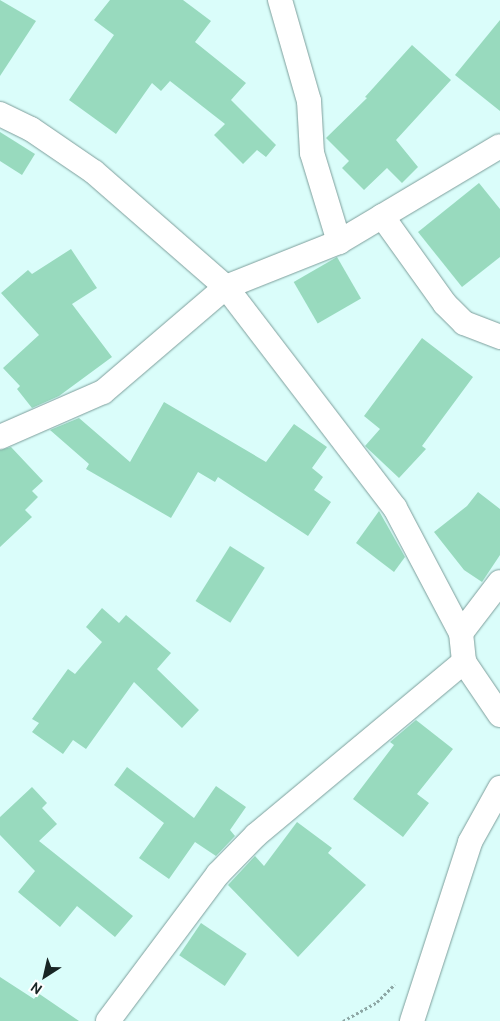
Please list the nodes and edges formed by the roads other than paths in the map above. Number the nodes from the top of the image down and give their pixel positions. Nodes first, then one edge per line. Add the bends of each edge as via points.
1 (280, 0) edge
2 (0, 114) edge
3 (500, 146) edge
4 (382, 216) junction
5 (339, 242) junction
6 (226, 287) junction
7 (500, 337) edge
8 (0, 437) edge
9 (500, 582) edge
10 (461, 633) junction
11 (464, 662) junction
12 (500, 715) edge
13 (500, 788) edge
14 (108, 1021) edge
15 (412, 1021) edge

1 - 5 street via 309,101 312,153
2 - 6 street via 31,129 94,172
3 - 4 street
4 - 5 street
4 - 7 street via 445,304 464,323
5 - 6 street
6 - 8 street via 103,392
6 - 10 street via 395,508
9 - 10 street
10 - 11 street
11 - 12 street
11 - 14 street via 256,835 218,874
13 - 15 street via 470,842

